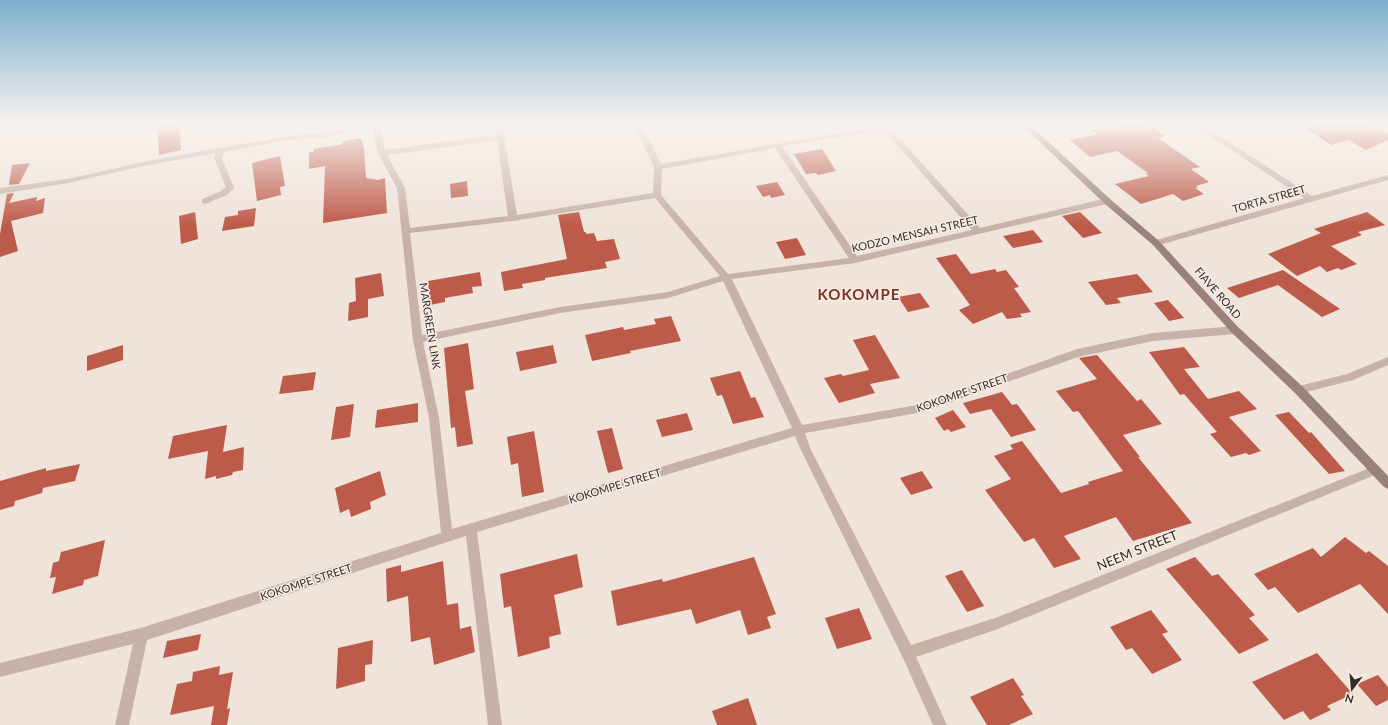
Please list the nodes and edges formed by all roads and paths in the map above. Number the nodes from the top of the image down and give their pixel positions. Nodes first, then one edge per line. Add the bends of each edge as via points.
1 (177, 158) edge
2 (218, 158) edge
3 (385, 158) edge
4 (503, 158) edge
5 (654, 158) edge
6 (708, 158) edge
7 (786, 158) edge
8 (913, 158) edge
9 (1061, 158) edge
10 (1248, 158) edge
11 (658, 167) junction
12 (1388, 177) edge
13 (0, 191) edge
14 (656, 195) junction
15 (1311, 199) junction
16 (205, 201) dead end
17 (1106, 201) junction
18 (513, 218) junction
19 (405, 231) junction
20 (978, 231) junction
21 (1156, 243) junction
22 (855, 260) junction
23 (726, 277) junction
24 (1235, 330) junction
25 (418, 340) junction
26 (1388, 361) edge
27 (1299, 390) junction
28 (799, 430) junction
29 (1376, 470) junction
30 (1388, 484) edge
31 (471, 529) junction
32 (447, 536) junction
33 (141, 635) junction
34 (908, 653) junction
35 (0, 670) edge
36 (122, 725) edge
37 (495, 725) edge
38 (940, 725) edge

1 - 13 street via 68,181
2 - 16 street via 230,188
3 - 19 street, MARGREEN LINK via 401,188
4 - 18 street
5 - 11 street
6 - 11 street
7 - 22 street
8 - 20 street
9 - 17 street, FIAVE ROAD
10 - 15 street
11 - 14 street
12 - 15 street, TORTA STREET
14 - 18 street
14 - 23 street
15 - 21 street, TORTA STREET
17 - 20 street, KODZO MENSAH STREET
17 - 21 street, FIAVE ROAD
18 - 19 street
19 - 25 street, MARGREEN LINK
20 - 22 street, KODZO MENSAH STREET
21 - 24 street, FIAVE ROAD
22 - 23 street, KODZO MENSAH STREET
23 - 25 street, KODZO MENSAH STREET via 668,295 560,310
23 - 28 street
24 - 27 street, FIAVE ROAD
24 - 28 street, KOKOMPE STREET via 1153,337 1077,353 923,408
25 - 32 street, MARGREEN LINK via 434,418
26 - 27 street via 1349,377
27 - 29 street, FIAVE ROAD
28 - 31 street, KOKOMPE STREET
28 - 34 street via 805,448
29 - 30 street, FIAVE ROAD
29 - 34 street, NEEM STREET via 998,622
31 - 32 street, KOKOMPE STREET
31 - 37 street
32 - 33 street, KOKOMPE STREET
33 - 35 street, KOKOMPE STREET
33 - 36 street
34 - 38 street

